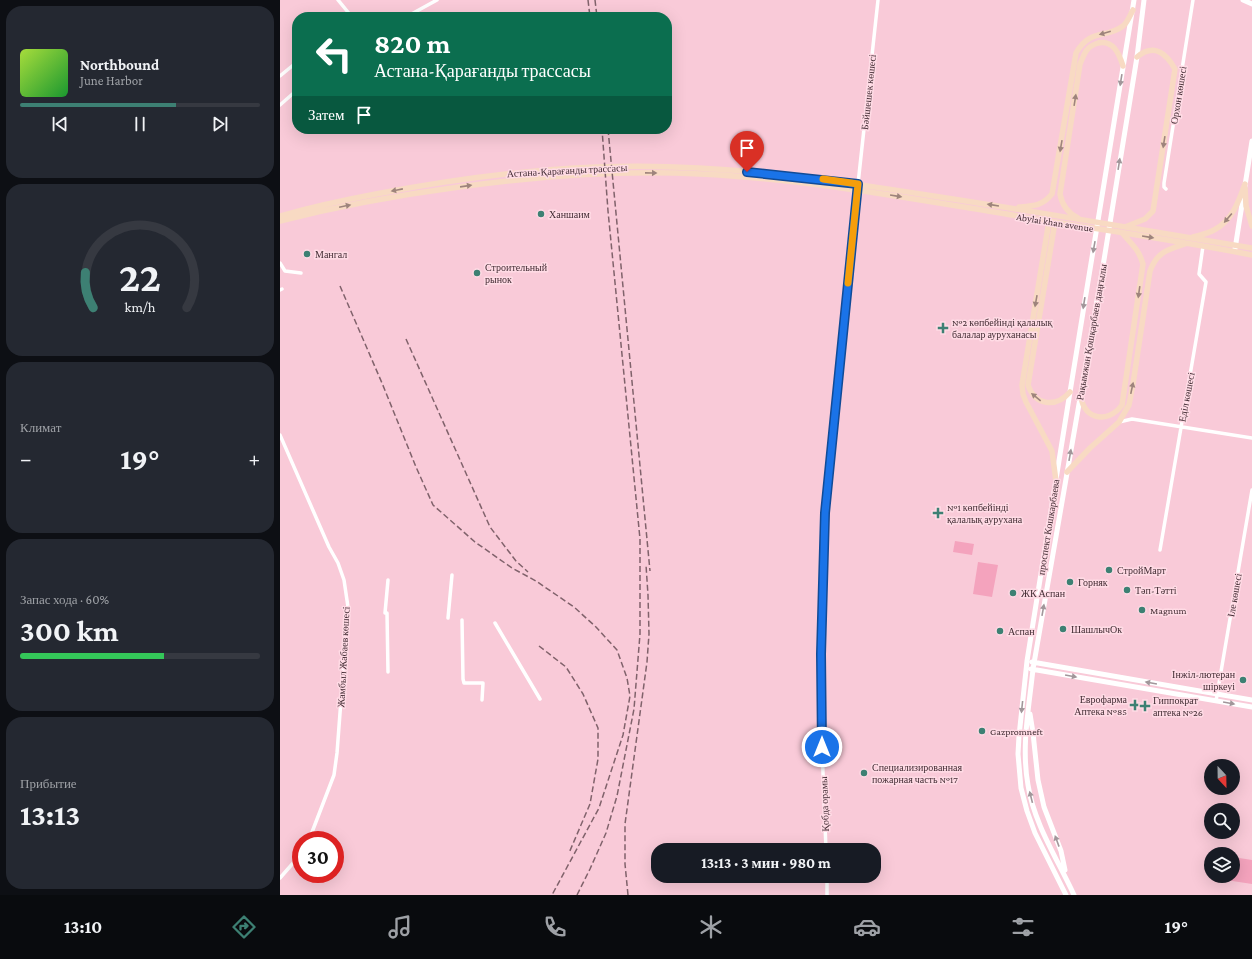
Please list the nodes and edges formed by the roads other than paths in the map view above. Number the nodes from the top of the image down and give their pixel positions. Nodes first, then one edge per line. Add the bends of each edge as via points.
1 (338, 0) edge
2 (438, 0) edge
3 (878, 0) edge
4 (1134, 0) edge
5 (1144, 0) edge
6 (1193, 0) edge
7 (1243, 0) edge
8 (1252, 4) edge
9 (1133, 10) junction
10 (348, 12) edge
11 (415, 12) edge
12 (1137, 57) junction
13 (292, 66) edge
14 (1123, 66) junction
15 (280, 76) edge
16 (292, 94) edge
17 (280, 103) edge
18 (1252, 141) edge
19 (1245, 184) junction
20 (858, 187) junction
21 (1166, 189) dead end
22 (1013, 208) junction
23 (280, 216) edge
24 (280, 221) edge
25 (1052, 221) junction
26 (1086, 221) junction
27 (1252, 226) edge
28 (1125, 227) junction
29 (1122, 233) junction
30 (1188, 241) junction
31 (1203, 246) junction
32 (1235, 248) junction
33 (1252, 248) edge
34 (1252, 255) edge
35 (280, 263) edge
36 (301, 273) dead end
37 (1070, 392) junction
38 (1081, 392) junction
39 (1066, 416) joint
40 (1119, 422) junction
41 (1180, 427) junction
42 (280, 435) edge
43 (1252, 438) edge
44 (1067, 472) junction
45 (1056, 481) junction
46 (1252, 490) edge
47 (1160, 550) dead end
48 (452, 575) dead end
49 (388, 580) dead end
50 (448, 618) dead end
51 (462, 620) dead end
52 (495, 623) dead end
53 (1027, 661) junction
54 (1034, 662) junction
55 (1026, 668) junction
56 (1033, 669) junction
57 (388, 672) dead end
58 (1217, 694) junction
59 (540, 698) dead end
60 (482, 700) dead end
61 (1252, 700) edge
62 (1216, 701) junction
63 (1252, 707) edge
64 (1028, 709) junction
65 (312, 831) edge
66 (826, 843) edge
67 (292, 864) edge
68 (280, 878) edge
69 (1067, 878) junction
70 (827, 883) edge
71 (828, 895) edge
72 (1066, 895) edge
73 (1074, 895) edge

1 - 10 street
2 - 11 street
3 - 20 street, Бәйшешек көшесі
4 - 9 main road, Рақымжан Қошқарбаев даңғылы
5 - 12 main road, Рақымжан Қошқарбаев даңғылы
6 - 21 street, Орхон көшесі via 1164,184
7 - 8 main road
9 - 14 main road, Рақымжан Қошқарбаев даңғылы
9 -> 22 main road via 1123,26 1092,37 1081,44 1076,53 1052,194 1038,205
12 -> 28 main road via 1155,50 1166,56 1175,69 1154,211 1145,219
38 -> 12 main road, Рақымжан Қошқарбаев даңғылы
13 - 15 street
26 -> 14 main road via 1070,213 1061,202 1060,194 1080,64 1087,49 1102,43 1110,44 1116,50
14 -> 37 main road, Рақымжан Қошқарбаев даңғылы
16 - 17 street
18 - 19 main road
19 - 27 main road via 1246,206
19 -> 30 main road via 1238,203 1225,222 1214,230
19 - 32 main road
22 -> 20 main road, Abylai khan avenue
20 -> 23 main road, Астана-Қарағанды трассасы via 762,172 650,166 597,167 512,173 435,183 330,203
24 -> 20 main road, Астана-Қарағанды трассасы via 428,191 517,179 599,173 700,174
20 -> 25 main road, Abylai khan avenue
20 - 66 street, Қобда орамы via 825,513 821,668
22 - 26 main road, Abylai khan avenue
25 - 29 main road, Abylai khan avenue
37 -> 25 main road via 1060,401 1051,404 1035,397 1028,385
25 -> 45 main road via 1022,394 1052,451
26 - 28 main road, Abylai khan avenue
28 - 30 main road, Abylai khan avenue
29 -> 30 main road, Abylai khan avenue
29 -> 38 main road via 1140,254 1143,264 1122,405 1112,415 1092,415 1083,406
30 - 31 main road, Abylai khan avenue
30 - 32 main road, Abylai khan avenue
40 -> 30 main road via 1129,405 1132,391 1150,271 1162,252
31 - 32 main road, Abylai khan avenue
31 - 41 street, Еділ көшесі via 1199,274 1206,282
32 - 33 main road, Abylai khan avenue
32 - 34 main road, Abylai khan avenue
35 - 36 street via 285,271
37 - 39 main road, Рақымжан Қошқарбаев даңғылы
44 -> 38 main road, Рақымжан Қошқарбаев даңғылы
39 - 45 main road, проспект Кошкарбаева
40 - 41 street via 1132,419
40 - 44 main road
41 - 43 street
41 - 47 street, Еділ көшесі
42 - 65 street, Жамбыл Жабаев көшесі via 338,563 344,580 348,607 334,775
54 -> 44 main road, Рақымжан Қошқарбаев даңғылы
45 - 53 main road, проспект Кошкарбаева
46 - 58 street, Іле көшесі
48 - 50 street
49 - 57 street
51 - 60 street via 463,679 464,683 483,683
52 - 59 street
53 - 54 main road
53 - 55 main road, проспект Кошкарбаева
54 - 56 main road, Рақымжан Қошқарбаев даңғылы
58 -> 54 main road
55 - 56 main road
55 -> 72 main road via 1018,754 1021,788 1036,833
56 -> 62 main road
56 - 64 main road
58 - 61 main road
58 - 62 street, Іле көшесі
62 -> 63 main road
69 -> 64 main road via 1061,851 1044,807
69 -> 64 main road via 1041,826 1028,786 1025,758
67 - 68 street
69 - 73 main road
70 - 71 street

